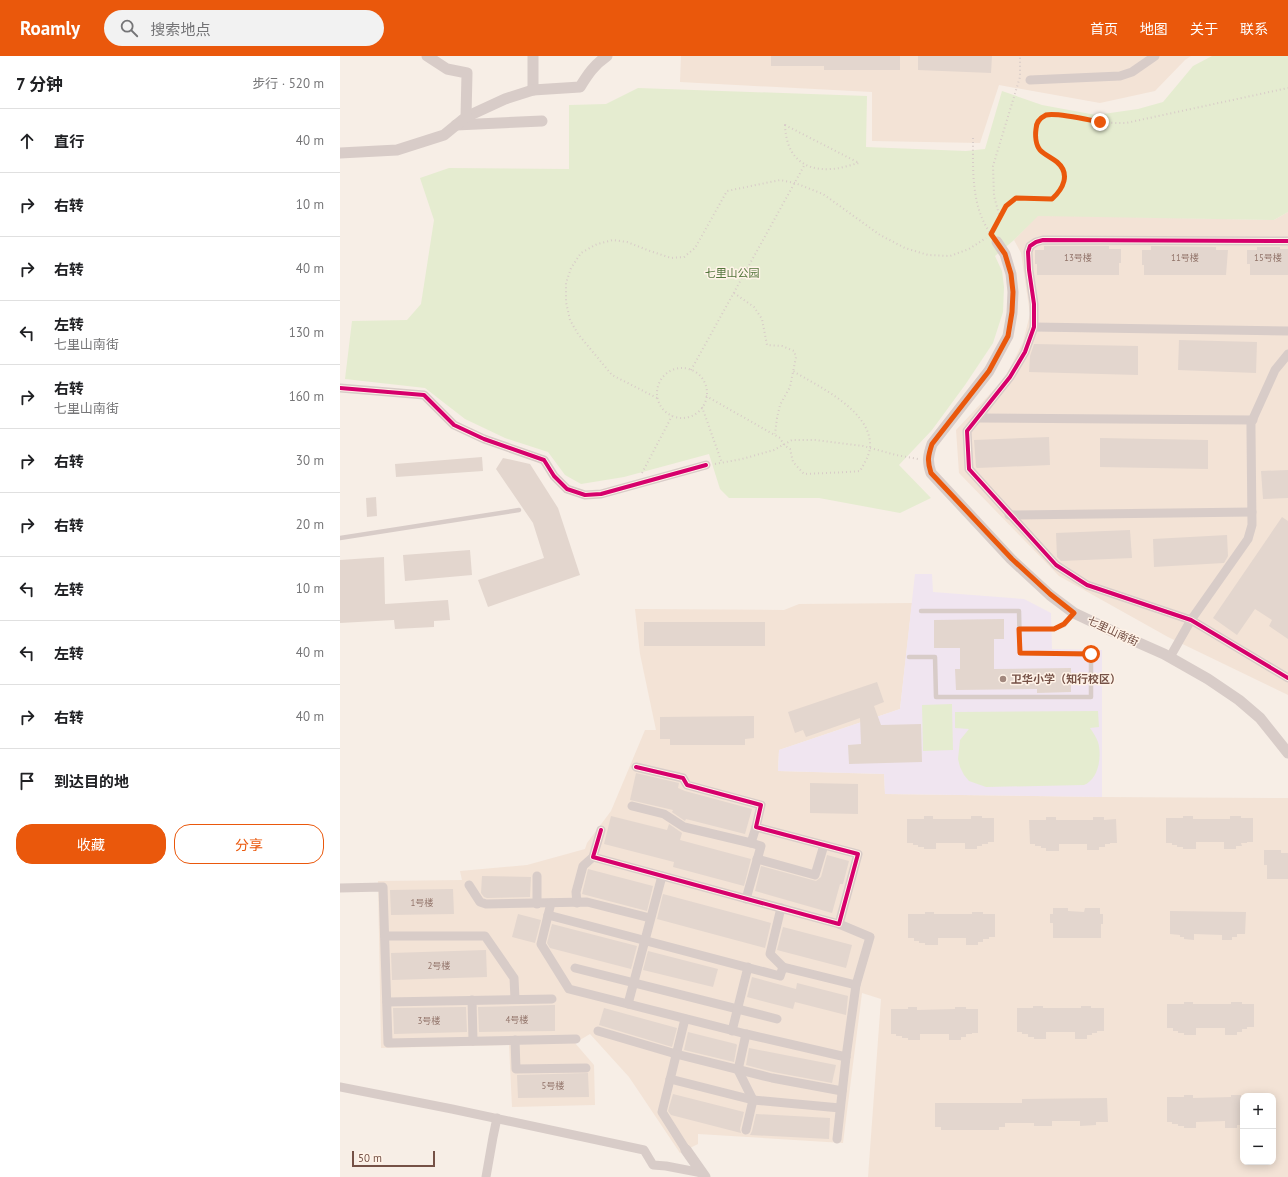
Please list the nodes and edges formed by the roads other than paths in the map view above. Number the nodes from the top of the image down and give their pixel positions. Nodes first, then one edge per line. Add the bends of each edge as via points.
1 (427, 56) edge
2 (533, 56) edge
3 (607, 56) edge
4 (1155, 56) edge
5 (1030, 80) dead end
6 (533, 90) junction
7 (466, 117) junction
8 (542, 121) dead end
9 (456, 125) junction
10 (340, 153) edge
11 (994, 238) road end
12 (1288, 241) edge
13 (1034, 327) junction
14 (1288, 331) edge
15 (1288, 354) edge
16 (340, 388) edge
17 (978, 418) junction
18 (1253, 420) junction
19 (706, 466) road end
20 (519, 510) dead end
21 (1252, 512) junction
22 (1009, 514) junction
23 (340, 538) edge
24 (921, 611) dead end
25 (1074, 613) junction
26 (1191, 620) junction
27 (1019, 629) junction
28 (909, 658) dead end
29 (1170, 658) junction
30 (1288, 678) edge
31 (1288, 752) edge
32 (636, 767) dead end
33 (632, 806) dead end
34 (756, 826) junction
35 (601, 830) dead end
36 (751, 843) junction
37 (824, 845) junction
38 (593, 856) junction
39 (757, 859) junction
40 (537, 876) dead end
41 (662, 876) junction
42 (469, 885) dead end
43 (340, 888) edge
44 (746, 899) junction
45 (551, 903) junction
46 (577, 903) junction
47 (537, 904) junction
48 (782, 908) junction
49 (548, 915) junction
50 (650, 918) junction
51 (839, 924) junction
52 (385, 936) junction
53 (645, 940) junction
54 (783, 966) junction
55 (748, 967) junction
56 (575, 968) dead end
57 (634, 983) junction
58 (856, 985) junction
59 (552, 999) dead end
60 (472, 1000) junction
61 (515, 1000) junction
62 (387, 1002) junction
63 (628, 1004) junction
64 (738, 1009) junction
65 (685, 1019) junction
66 (777, 1019) dead end
67 (598, 1031) dead end
68 (732, 1031) junction
69 (746, 1034) junction
70 (576, 1039) dead end
71 (515, 1040) junction
72 (473, 1041) junction
73 (676, 1054) junction
74 (846, 1057) junction
75 (586, 1068) dead end
76 (738, 1070) junction
77 (670, 1078) junction
78 (340, 1087) edge
79 (842, 1091) junction
80 (752, 1100) junction
81 (840, 1108) junction
82 (497, 1118) junction
83 (746, 1130) dead end
84 (837, 1138) dead end
85 (686, 1150) joint
86 (703, 1175) edge
87 (486, 1177) edge

1 - 7 street via 447,69 467,72
2 - 6 street
3 - 6 street via 597,63 580,87
4 - 5 street via 1132,72 1120,76
6 - 7 street via 505,99
7 - 9 street
8 - 9 street
9 - 10 street via 444,135 397,150
11 - 25 street, 七里山南街 via 1005,254 1011,274 1013,306 1008,336 989,371 932,444 928,463 931,473 1012,559
12 - 13 street via 1036,242 1030,246 1028,252
13 - 14 street
13 - 17 street via 1025,352 1010,377
15 - 18 street via 1275,370
16 - 19 street via 424,395 454,425 484,439 544,460 554,476 567,489 585,495 601,494
17 - 18 street
17 - 22 street via 967,431 969,469
18 - 21 street via 1250,431
20 - 23 lane
21 - 22 street
21 - 26 street via 1248,539
22 - 26 street via 1056,565 1087,584
24 - 27 lane via 1019,611
25 - 27 lane via 1064,624 1054,629
25 - 29 street, 七里山南街
26 - 29 street
26 - 30 street
27 - 28 lane via 1020,653 1091,654 1091,697 936,696 935,658
29 - 31 street, 七里山南街 via 1239,700 1260,718
32 - 34 street via 683,778 687,785 761,805
33 - 36 street via 664,814 684,826
34 - 36 street
34 - 37 street
35 - 38 street
36 - 39 street via 761,846
37 - 39 street via 815,875
37 - 51 street via 858,854
38 - 41 street
38 - 46 street via 583,866 576,892
39 - 44 street
40 - 47 street
41 - 44 street
41 - 50 street
42 - 47 street via 480,902 486,904
43 - 52 street via 383,887
44 - 48 street
45 - 46 street
45 - 47 street
45 - 49 street
46 - 50 street via 587,902
48 - 51 street
48 - 54 street via 770,954
49 - 53 street
49 - 63 street via 541,944 569,989
50 - 53 street
51 - 58 street via 870,937
52 - 61 street via 485,936 514,978
52 - 62 street
53 - 55 street
53 - 57 street
54 - 55 street via 780,976
54 - 58 street
55 - 64 street
56 - 57 street
57 - 63 street
57 - 64 street
58 - 74 street
59 - 61 street
60 - 61 street
60 - 62 street
60 - 72 street
62 - 72 street via 388,1043
63 - 65 street
64 - 66 street
64 - 68 street
65 - 68 street
65 - 73 street
67 - 73 street
68 - 69 street
69 - 74 street
69 - 76 street
70 - 71 street
71 - 72 street
71 - 75 street via 516,1069
73 - 76 street
73 - 77 street
74 - 79 street
76 - 79 street
76 - 80 street
77 - 80 street
77 - 85 street via 662,1112
78 - 82 street
79 - 81 street
80 - 81 street
80 - 83 street
81 - 84 street
82 - 86 street via 644,1150 653,1165
82 - 87 street
85 - 86 street

